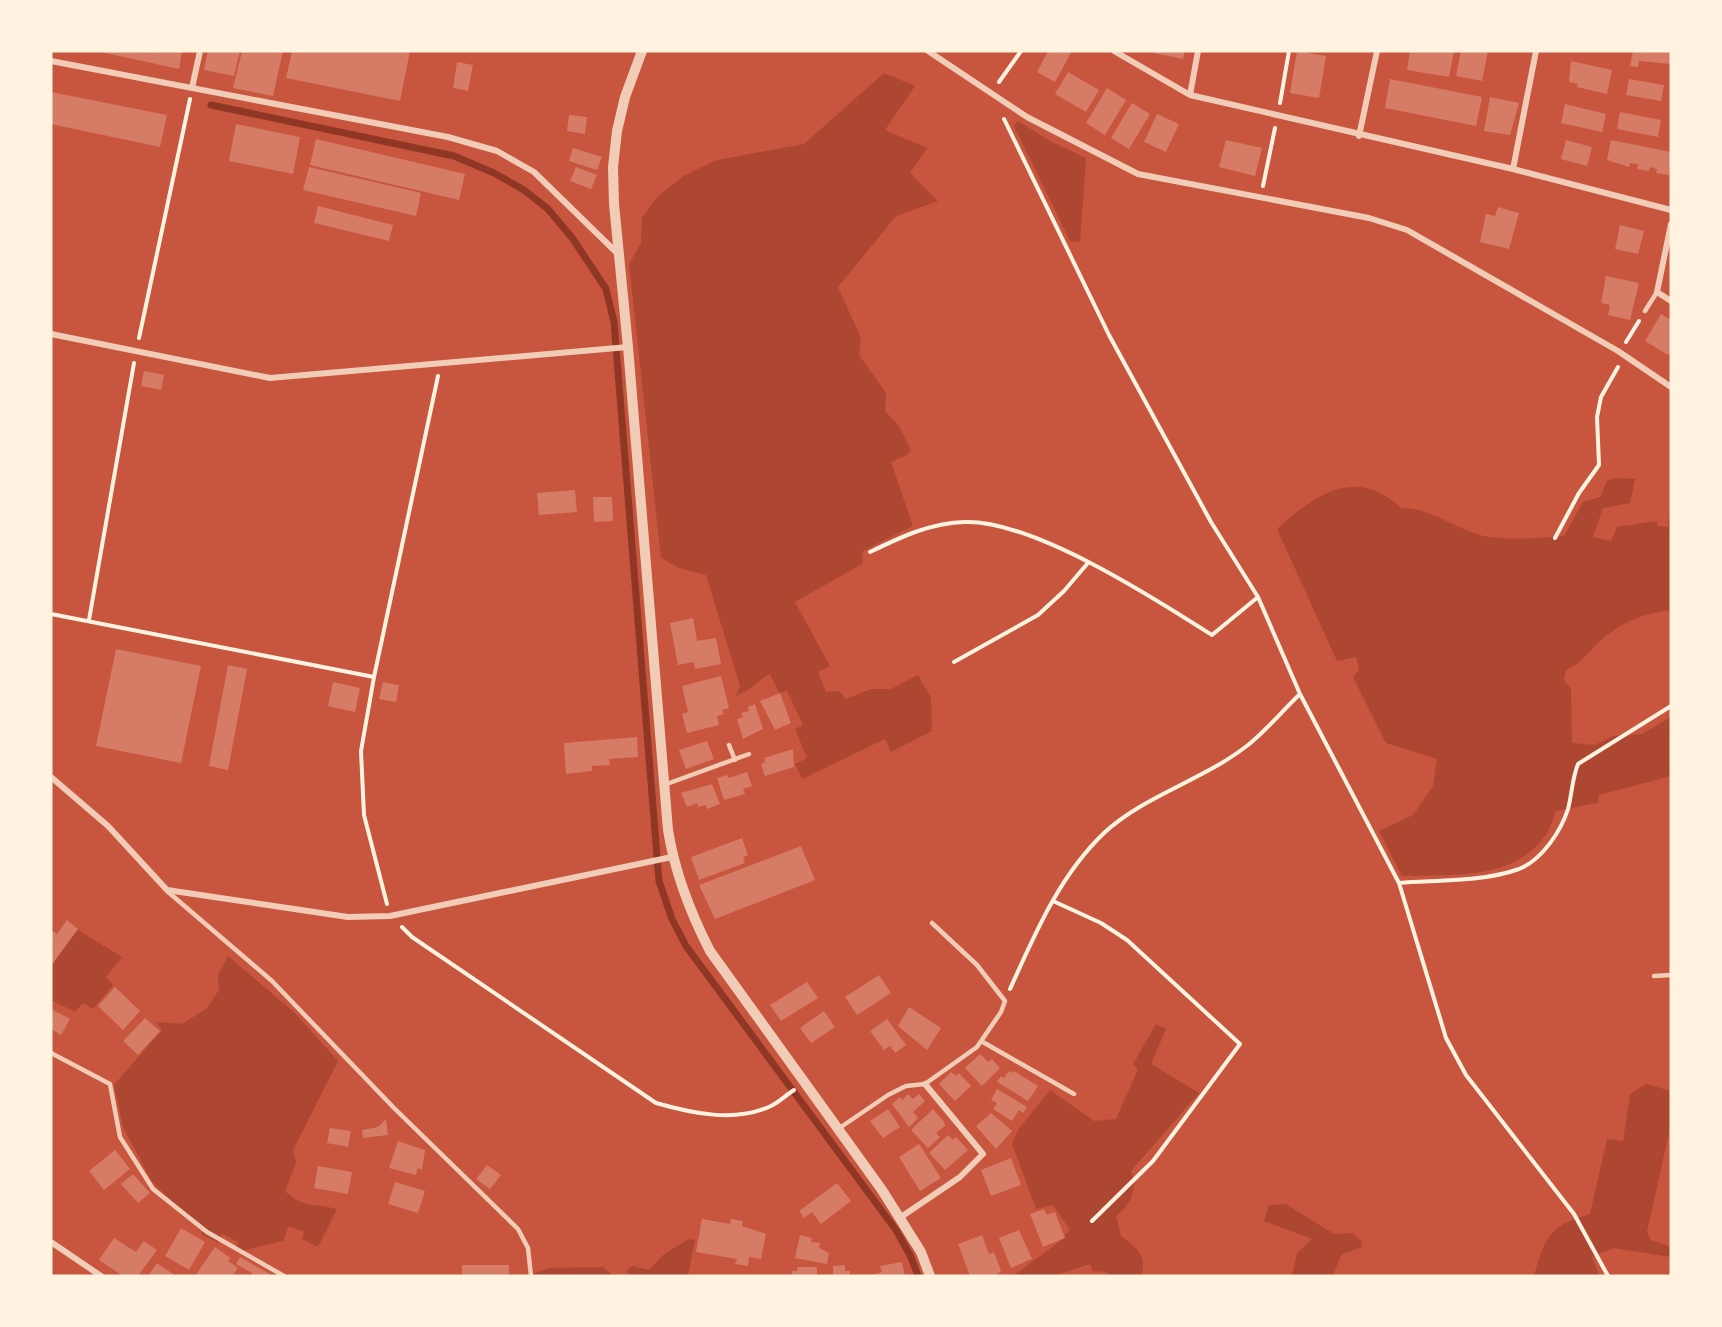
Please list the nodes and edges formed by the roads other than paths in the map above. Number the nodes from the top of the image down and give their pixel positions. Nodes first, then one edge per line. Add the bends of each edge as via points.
1 (200, 51) edge
2 (642, 51) edge
3 (928, 51) edge
4 (1114, 51) edge
5 (1198, 51) edge
6 (1377, 51) edge
7 (1536, 51) edge
8 (51, 61) edge
9 (192, 88) junction
10 (1190, 95) junction
11 (1359, 136) junction
12 (1513, 170) junction
13 (1671, 210) edge
14 (1671, 224) edge
15 (618, 254) junction
16 (1658, 292) junction
17 (1671, 301) edge
18 (1645, 311) road end
19 (51, 334) edge
20 (628, 346) junction
21 (1671, 387) edge
22 (729, 745) dead end
23 (749, 754) dead end
24 (735, 759) junction
25 (51, 777) edge
26 (664, 785) junction
27 (671, 857) junction
28 (167, 890) junction
29 (932, 923) dead end
30 (1671, 975) edge
31 (1654, 976) dead end
32 (981, 1041) junction
33 (51, 1053) edge
34 (925, 1084) junction
35 (1074, 1094) dead end
36 (838, 1129) junction
37 (901, 1217) junction
38 (51, 1242) edge
39 (101, 1276) edge
40 (285, 1276) edge
41 (531, 1276) edge
42 (930, 1276) edge

1 - 9 street
2 - 15 street via 617,131 613,167
3 - 21 street via 1027,117 1138,174 1370,218 1407,230 1620,350
4 - 10 street
5 - 10 street
6 - 11 street
7 - 12 street
8 - 9 street
9 - 15 street via 448,137 497,151 534,172
10 - 11 street
11 - 12 street
12 - 13 street
14 - 16 street
15 - 20 street
16 - 17 street
16 - 18 lane
19 - 20 street via 270,378
20 - 26 street
22 - 24 lane
23 - 24 lane
24 - 26 lane
25 - 28 street via 108,826
26 - 27 street
27 - 28 street via 390,916 348,917
27 - 36 street via 710,951
28 - 41 lane via 272,981 518,1229 528,1248
29 - 32 lane via 977,965 1005,1001
30 - 31 lane
32 - 34 lane
32 - 35 lane
33 - 40 lane via 110,1084 120,1137 153,1189 207,1232
34 - 36 lane via 897,1090
34 - 37 street via 983,1154 960,1177
36 - 37 street
37 - 42 street
38 - 39 street

